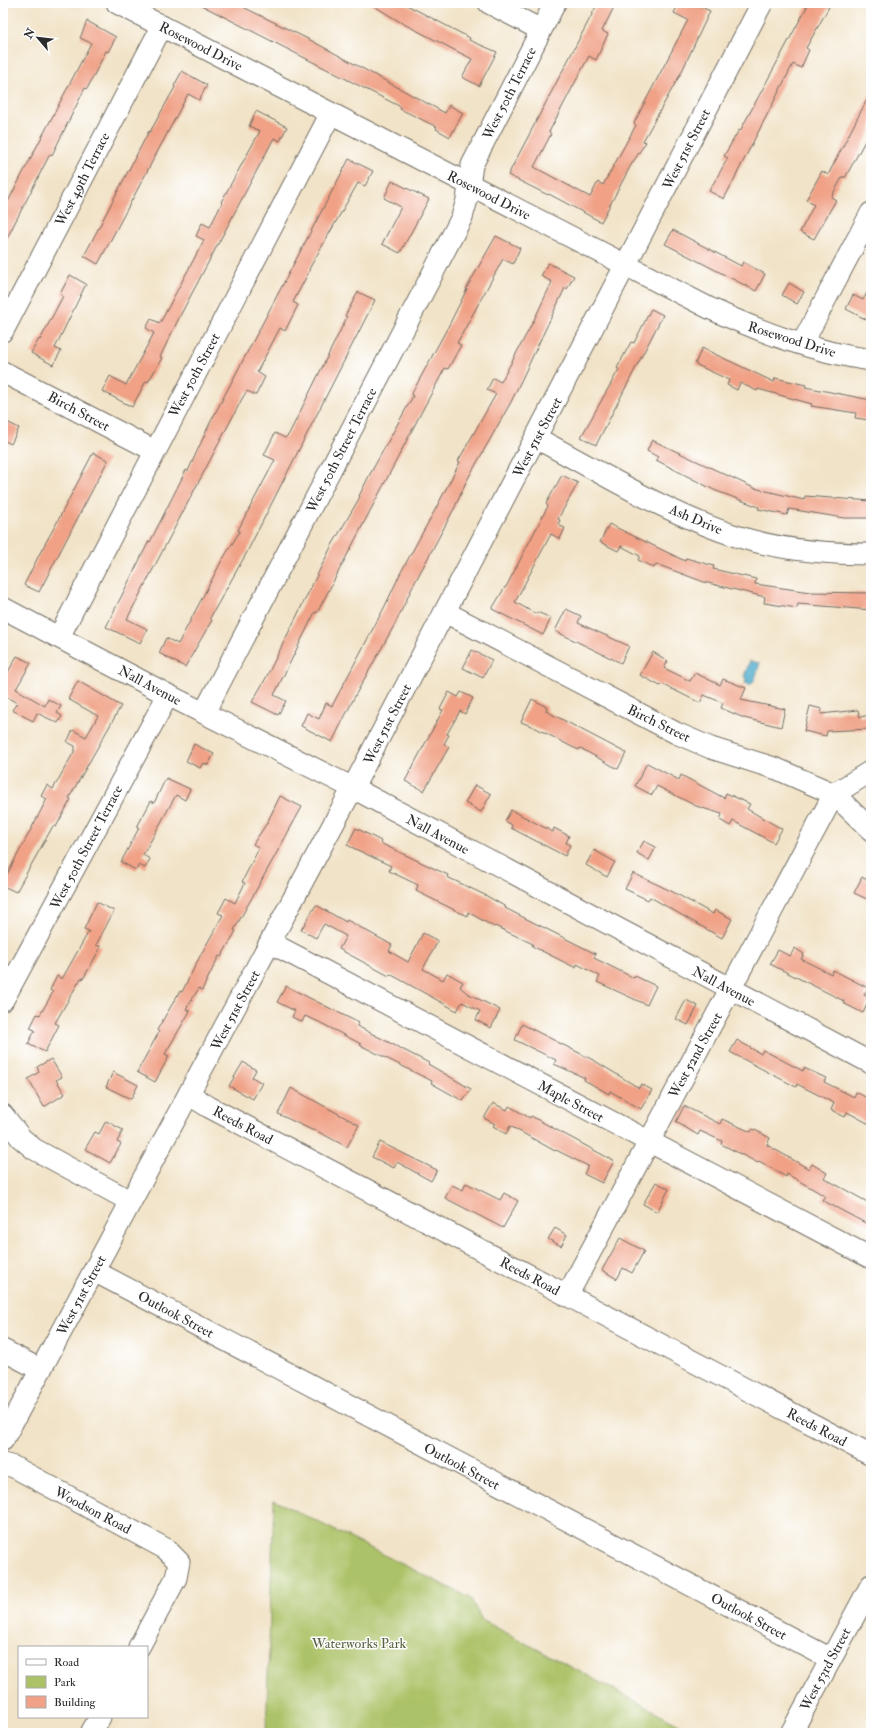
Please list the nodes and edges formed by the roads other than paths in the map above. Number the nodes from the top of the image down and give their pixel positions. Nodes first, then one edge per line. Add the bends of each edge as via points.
1 (118, 3) edge
2 (489, 3) edge
3 (555, 3) edge
4 (762, 3) edge
5 (162, 26) junction
6 (541, 30) junction
7 (331, 113) junction
8 (468, 184) junction
9 (871, 213) edge
10 (626, 265) junction
11 (3, 331) edge
12 (802, 344) junction
13 (871, 360) edge
14 (3, 372) edge
15 (536, 438) junction
16 (155, 451) junction
17 (871, 554) edge
18 (3, 608) edge
19 (444, 612) junction
20 (59, 637) junction
21 (168, 695) junction
22 (204, 713) junction
23 (871, 772) edge
24 (353, 788) junction
25 (834, 794) junction
26 (871, 830) edge
27 (271, 943) junction
28 (731, 990) junction
29 (3, 1000) edge
30 (871, 1063) edge
31 (190, 1095) junction
32 (3, 1115) edge
33 (648, 1142) junction
34 (130, 1201) junction
35 (871, 1258) edge
36 (94, 1271) junction
37 (567, 1296) junction
38 (3, 1350) edge
39 (41, 1370) junction
40 (3, 1440) edge
41 (871, 1455) edge
42 (3, 1464) edge
43 (871, 1585) edge
44 (140, 1646) edge
45 (831, 1659) junction
46 (99, 1718) edge
47 (91, 1733) edge
48 (791, 1733) edge

1 - 5 street, Rosewood Drive
2 - 6 street
3 - 6 street, West 50th Terrace
4 - 10 street, West 51st Street
5 - 7 street, Rosewood Drive
5 - 11 street, West 49th Terrace
6 - 8 street, West 50th Terrace via 472,165
7 - 8 street, Rosewood Drive
7 - 16 street, West 50th Street
8 - 10 street, Rosewood Drive
8 - 22 street, West 50th Street Terrace via 462,217
9 - 12 street
10 - 12 street, Rosewood Drive via 709,308
10 - 15 street, West 51st Street
12 - 13 street, Rosewood Drive
14 - 16 street, Birch Street
15 - 17 street, Ash Drive via 668,508 736,536 835,554
15 - 19 street, West 51st Street
16 - 20 street, West 50th Street
18 - 20 street, Nall Avenue
19 - 24 street, West 51st Street
19 - 25 street, Birch Street via 676,733 711,748 777,769
20 - 21 street, Nall Avenue
21 - 22 street, Nall Avenue
21 - 29 street, West 50th Street Terrace
22 - 24 street, Nall Avenue
23 - 25 street
24 - 27 street, West 51st Street
24 - 28 street, Nall Avenue
25 - 26 street, Birch Street
25 - 28 street, West 52nd Street
27 - 31 street, West 51st Street
27 - 33 street, Maple Street
28 - 30 street, Nall Avenue
28 - 33 street, West 52nd Street
31 - 34 street, West 51st Street
31 - 37 street, Reeds Road
32 - 34 street via 21,1138 34,1149
33 - 35 street, Maple Street
33 - 37 street, West 52nd Street
34 - 36 street, West 51st Street
36 - 39 street, West 51st Street
36 - 45 street, Outlook Street
37 - 41 street, Reeds Road
38 - 39 street
39 - 40 street, West 51st Street
42 - 44 street, Woodson Road via 166,1549 179,1562 176,1578
43 - 45 street, West 53rd Street
45 - 48 street, West 53rd Street
46 - 47 street

